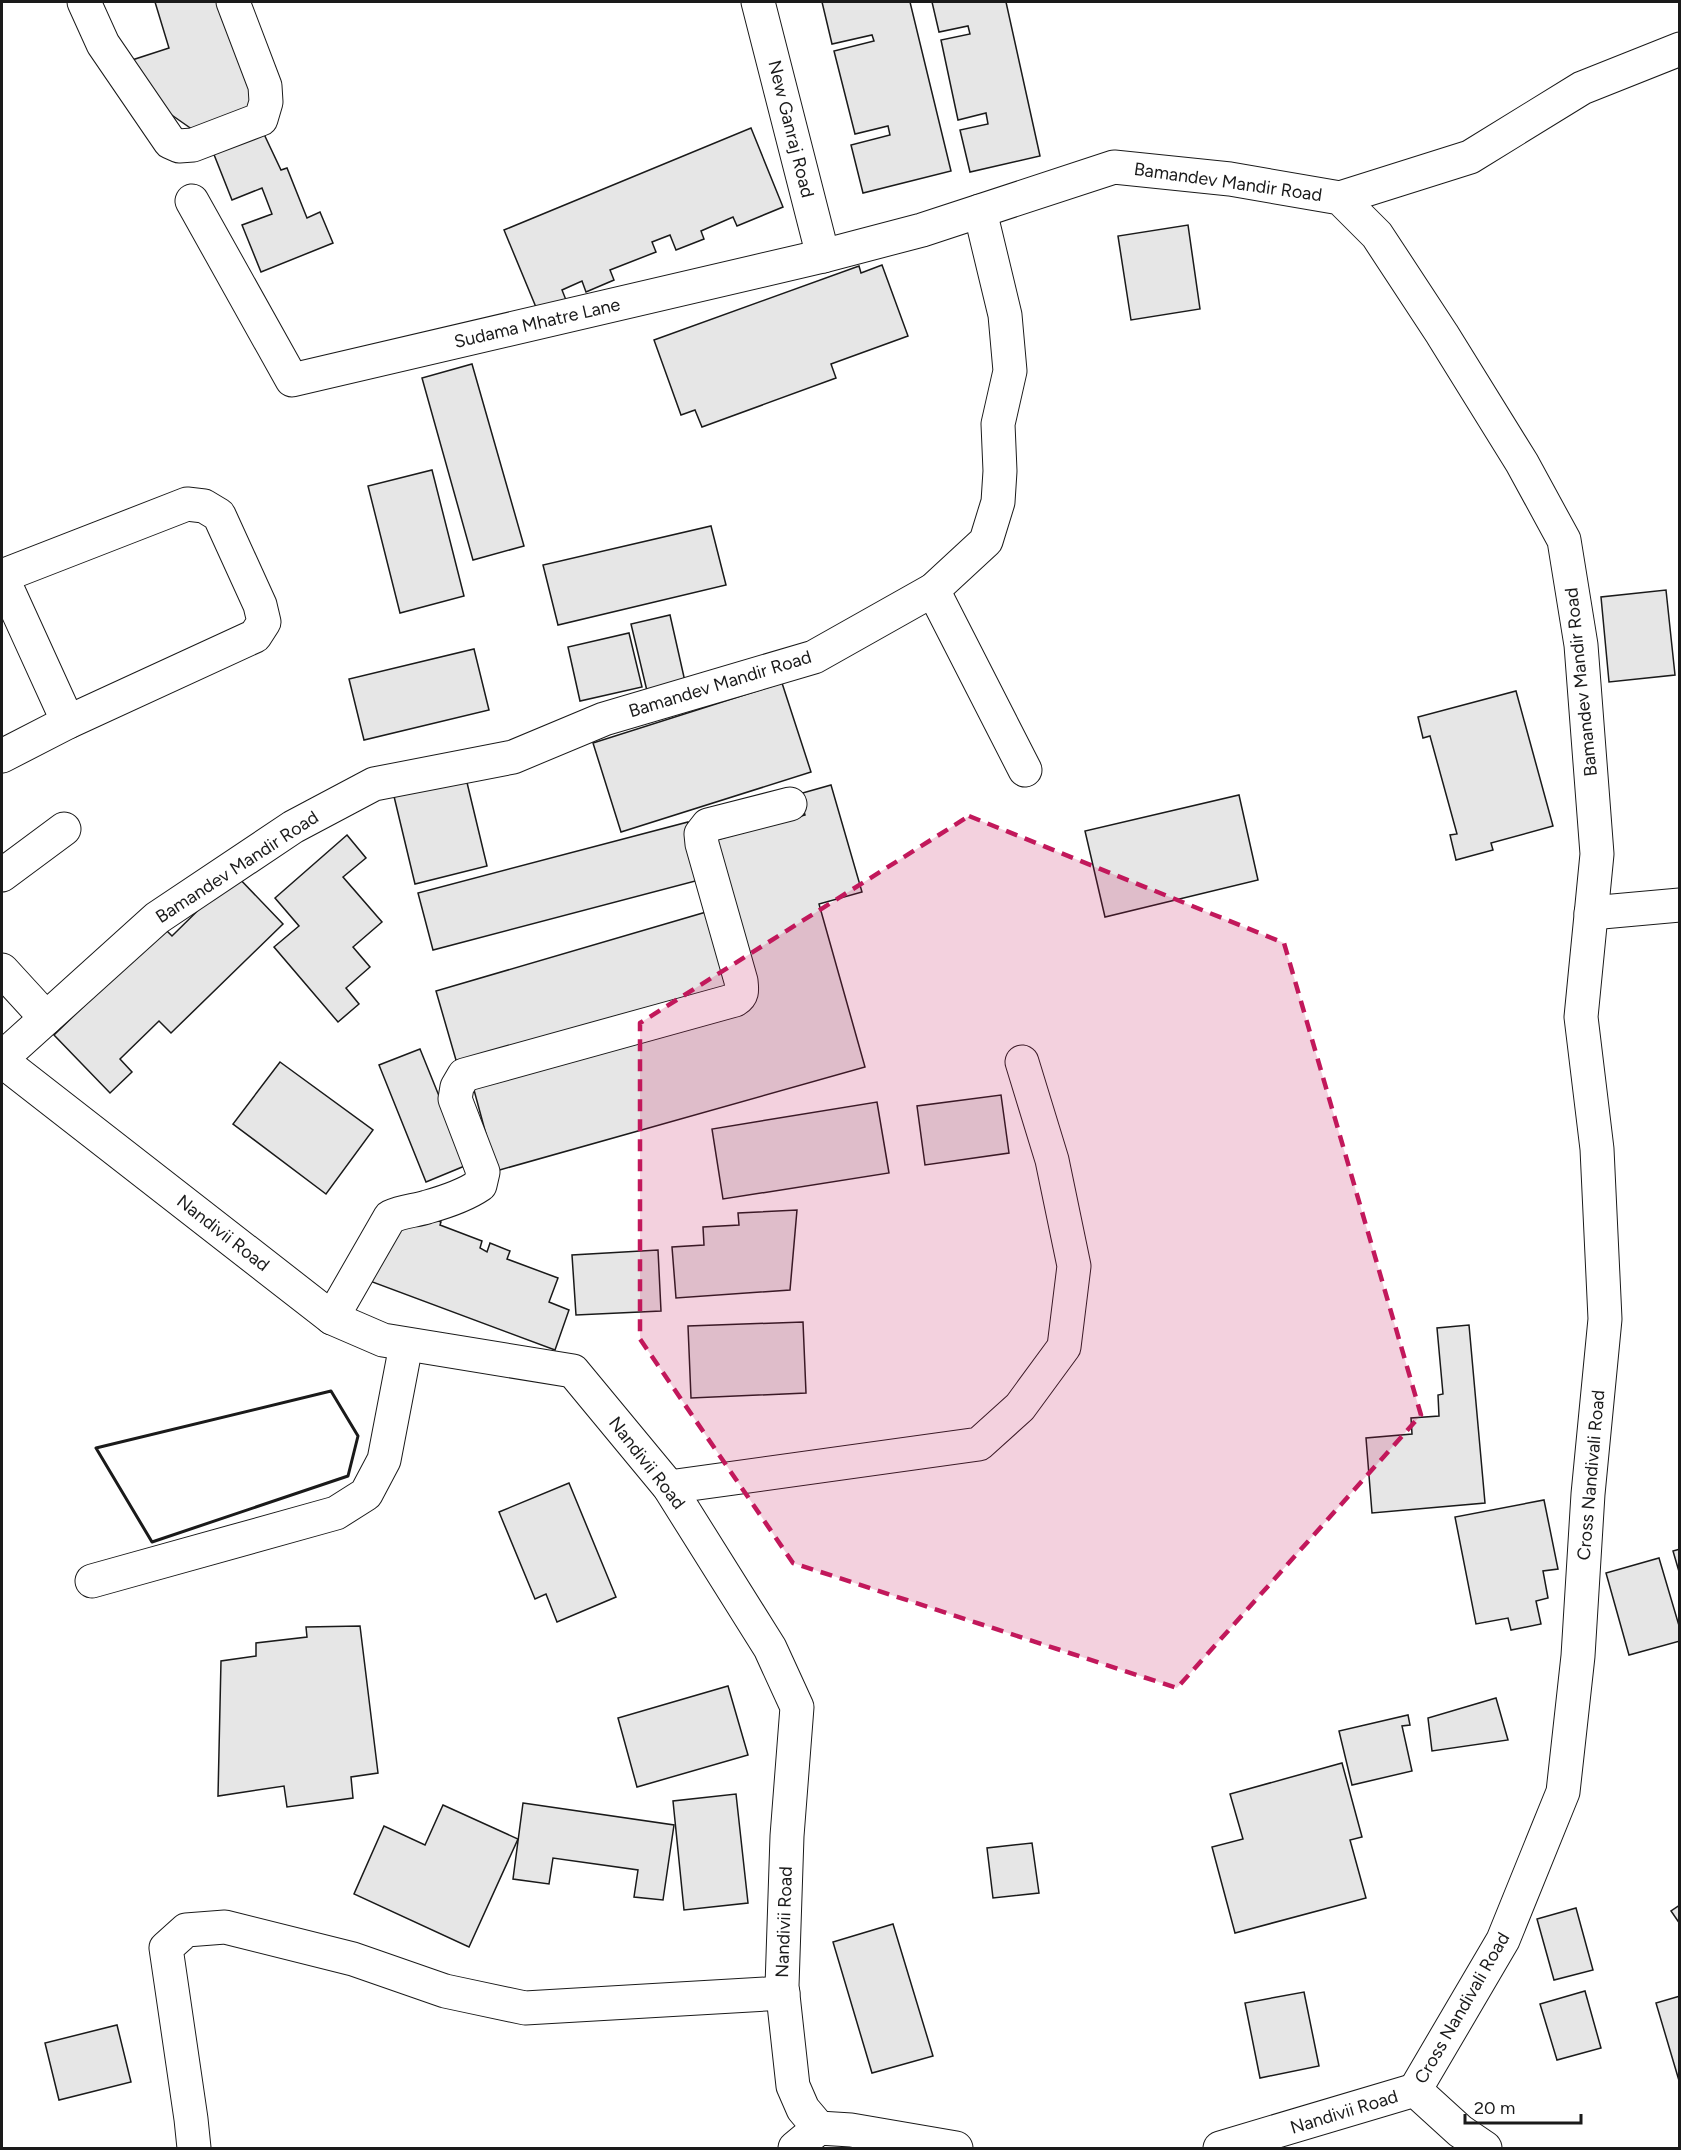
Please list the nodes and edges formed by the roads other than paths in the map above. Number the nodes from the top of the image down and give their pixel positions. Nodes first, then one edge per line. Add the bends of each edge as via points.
1 (84, 2) edge
2 (233, 2) edge
3 (758, 2) edge
4 (1680, 49) edge
5 (1340, 198) junction
6 (192, 201) dead end
7 (980, 211) junction
8 (823, 256) junction
9 (2, 577) edge
10 (933, 590) junction
11 (68, 722) junction
12 (2, 756) edge
13 (1025, 770) dead end
14 (790, 804) dead end
15 (64, 829) dead end
16 (2, 875) edge
17 (1680, 905) edge
18 (1591, 913) junction
19 (2, 970) edge
20 (46, 1018) junction
21 (2, 1059) edge
22 (1022, 1062) dead end
23 (332, 1317) junction
24 (406, 1344) junction
25 (669, 1487) junction
26 (92, 1581) dead end
27 (783, 1993) junction
28 (1414, 2090) junction
29 (807, 2138) edge
30 (194, 2148) edge
31 (956, 2148) edge
32 (1220, 2148) edge
33 (1485, 2148) edge

1 - 2 street via 103,44 170,142 179,146 193,145 261,119 264,113 265,86
3 - 8 street, New Ganraj Road
4 - 5 street via 1582,88 1470,157
5 - 7 street, Bamandev Mandir Road via 1230,179 1114,167
5 - 18 street, Bamandev Mandir Road via 1377,235 1522,463 1564,540 1581,645 1597,854
6 - 8 street, Sudama Mhatre Lane via 292,380
7 - 8 street, Sudama Mhatre Lane
7 - 10 street, Bamandev Mandir Road via 1005,315 1010,371 998,424 998,502 986,541
9 - 11 street
9 - 11 street via 187,504 204,506 219,515 260,605 264,622 255,636
10 - 13 street
10 - 20 street, Bamandev Mandir Road via 814,657 604,719 513,757 374,784 293,826 157,918
11 - 12 street
14 - 23 street via 708,825 701,834 741,981 740,997 464,1075 455,1099 483,1172 480,1185 469,1193 390,1217
15 - 16 street
17 - 18 street
18 - 28 street, Cross Nandivali Road via 1581,1017 1597,1149 1605,1319 1563,1792 1503,1940
19 - 20 street
20 - 21 street, Bamandev Mandir Road
21 - 23 street, Nandivii Road
22 - 25 street via 1052,1160 1074,1266 1064,1347 1020,1407 979,1444
23 - 24 street, Nandivii Road via 383,1340
24 - 25 street, Nandivii Road via 573,1371
24 - 26 street via 384,1460 366,1494 336,1513
25 - 27 street, Nandivii Road via 770,1647 797,1707 787,1836
27 - 29 street, Nandivii Road via 792,2086 803,2109
27 - 30 street via 525,2008 446,1991 353,1959 225,1927 186,1930 166,1948
28 - 32 street, Nandivii Road
28 - 33 street, Nandivii Road
29 - 31 street, Nandivii Road via 851,2130

